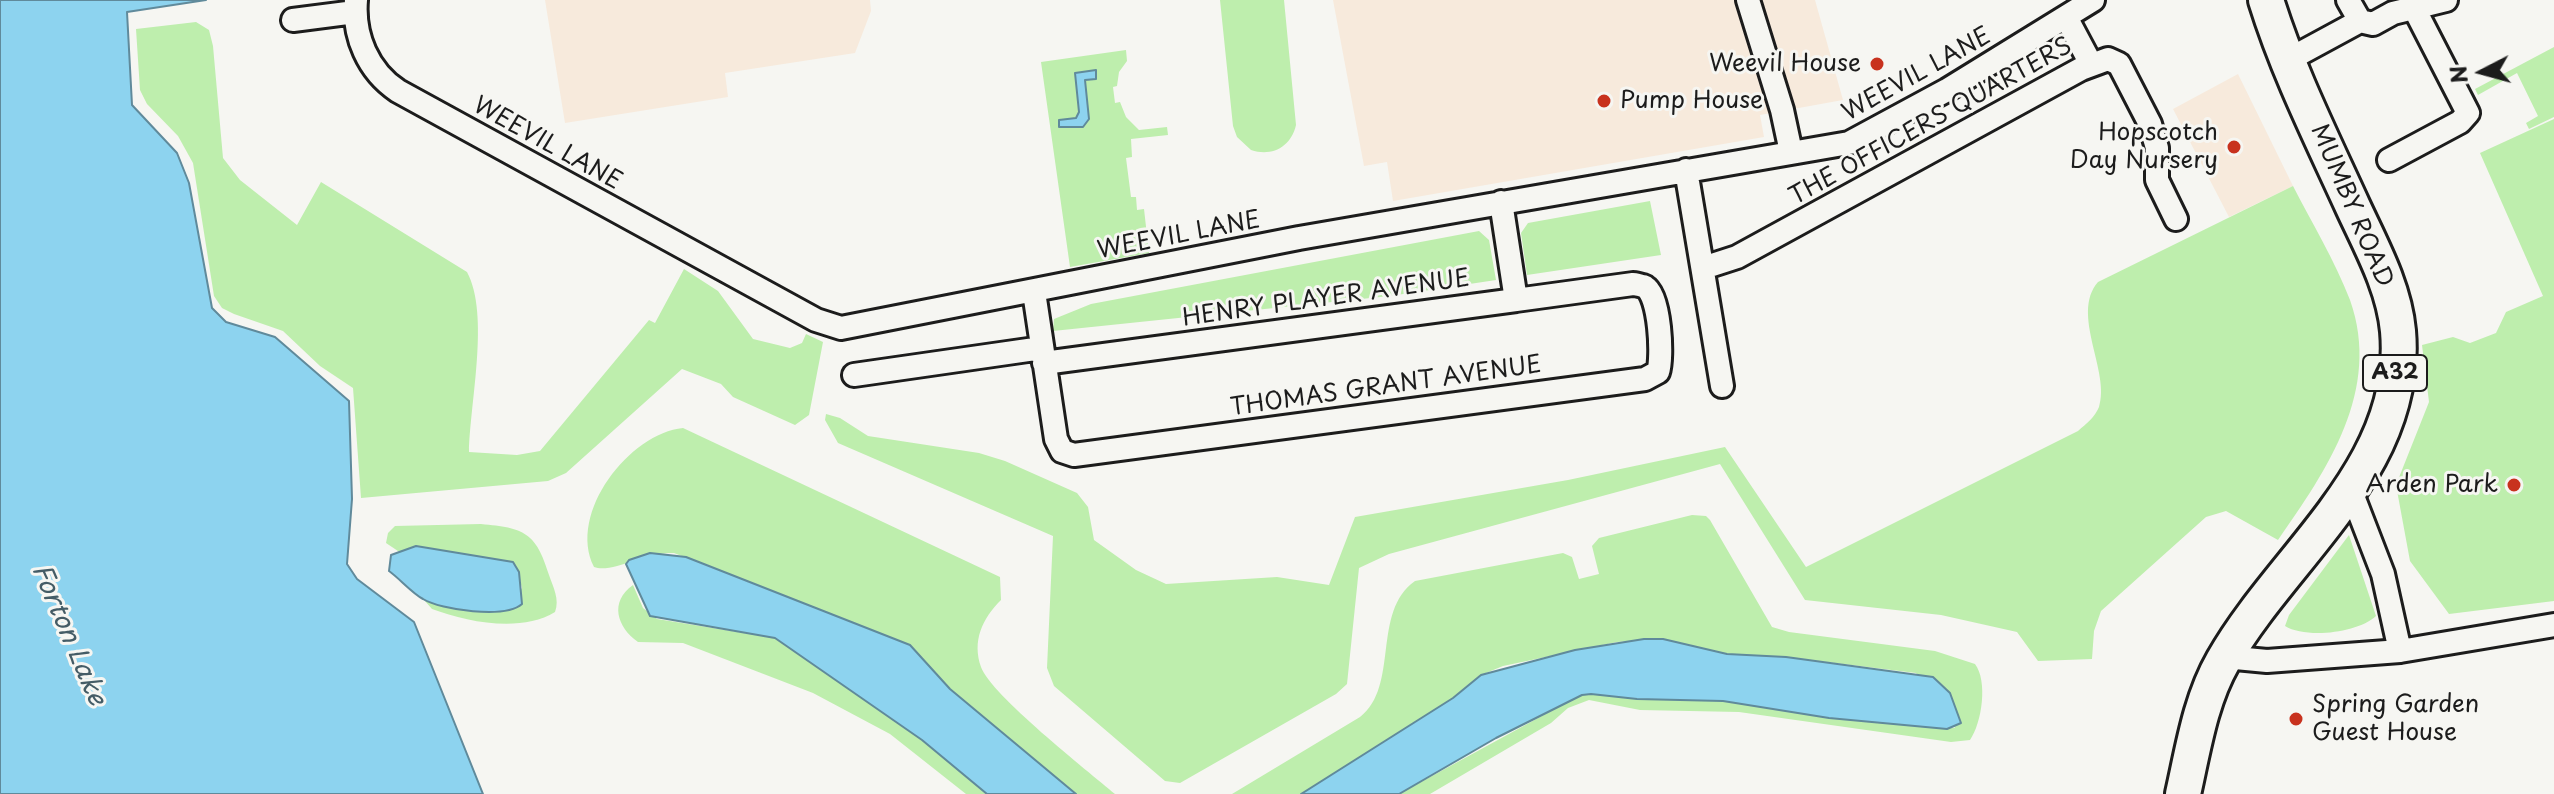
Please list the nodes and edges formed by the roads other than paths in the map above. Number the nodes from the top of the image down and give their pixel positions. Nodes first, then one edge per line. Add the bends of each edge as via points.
1 (1748, 0) edge
2 (2093, 0) edge
3 (2266, 0) edge
4 (2348, 0) edge
5 (2446, 0) edge
6 (355, 6) edge
7 (2414, 8) junction
8 (2066, 17) junction
9 (293, 20) dead end
10 (2360, 21) junction
11 (2288, 60) junction
12 (2091, 64) junction
13 (1791, 152) junction
14 (2389, 160) dead end
15 (1686, 170) junction
16 (1501, 202) junction
17 (2176, 219) dead end
18 (1703, 268) junction
19 (1034, 292) junction
20 (1516, 300) junction
21 (1043, 355) junction
22 (854, 375) dead end
23 (1722, 386) dead end
24 (2351, 491) junction
25 (2554, 625) edge
26 (2400, 651) junction
27 (2225, 657) junction
28 (2183, 794) edge

1 - 13 street
2 - 8 street, WEEVIL LANE
3 - 11 main road, MUMBY ROAD / A32
4 - 10 street
5 - 7 street
6 - 9 street
6 - 19 street, WEEVIL LANE via 357,32 370,62 398,91 828,325 864,325
7 - 10 street via 2373,24
7 - 14 street via 2468,113
8 - 12 street
8 - 13 street, WEEVIL LANE via 1866,137
10 - 11 street
11 - 24 main road, MUMBY ROAD / A32 via 2385,277 2398,331 2385,418
12 - 17 street, THE OFFICERS QUARTERS via 2114,60 2124,73 2152,130 2157,180
12 - 18 street, THE OFFICERS QUARTERS via 1737,257
13 - 15 street, WEEVIL LANE
15 - 16 street, WEEVIL LANE
15 - 18 street
16 - 19 street, WEEVIL LANE
16 - 20 street
18 - 23 street
19 - 21 street, THOMAS GRANT AVENUE
20 - 21 street, HENRY PLAYER AVENUE
20 - 21 street, THOMAS GRANT AVENUE via 1645,286 1653,295 1662,359 1658,372 1645,379 1074,455 1062,451 1056,439
21 - 22 street, HENRY PLAYER AVENUE
24 - 26 street via 2383,574
24 - 27 main road, MUMBY ROAD / A32
25 - 26 street
26 - 27 street via 2267,661
27 - 28 main road, A32 via 2202,713

